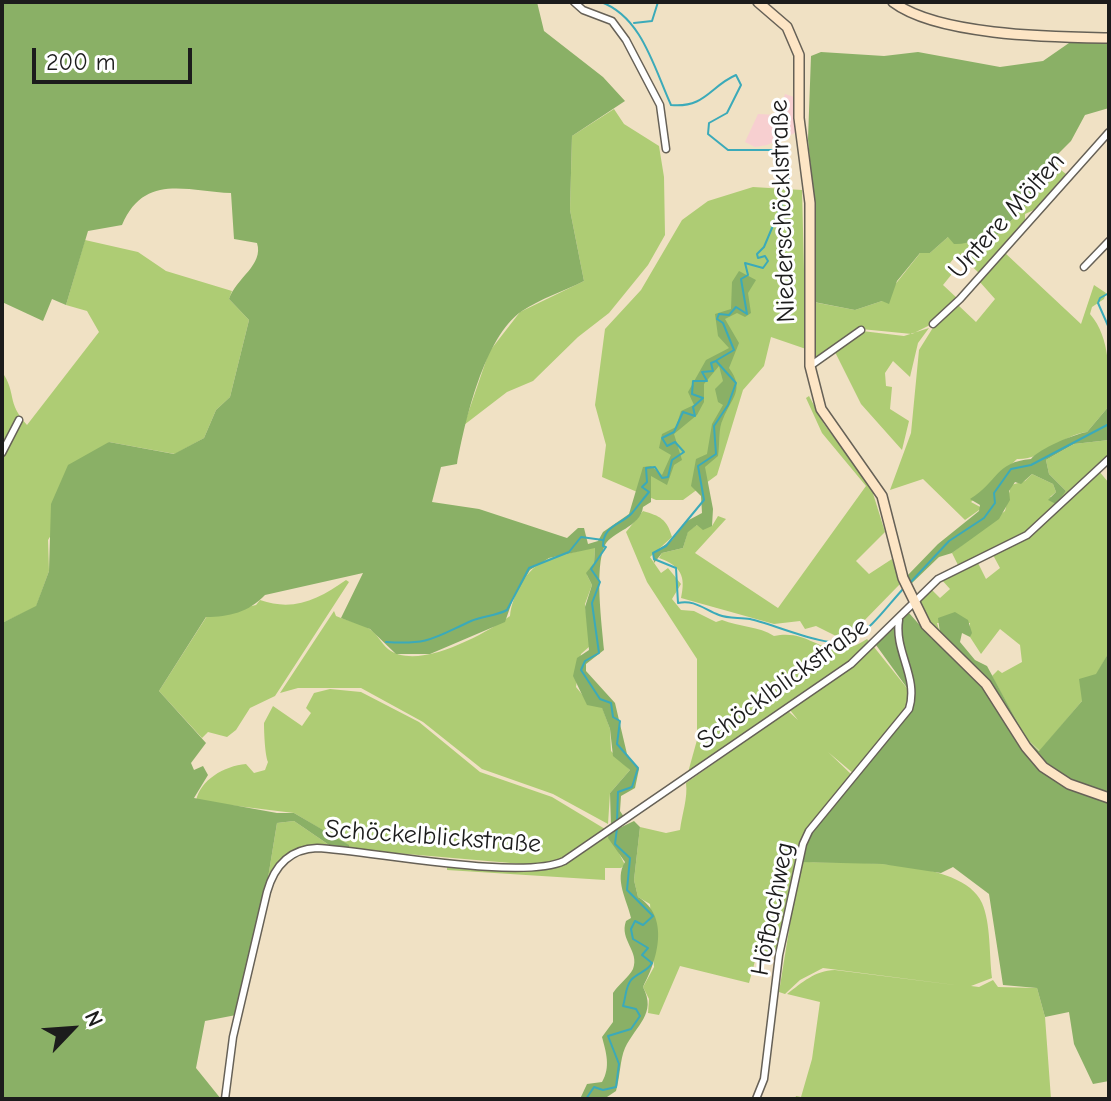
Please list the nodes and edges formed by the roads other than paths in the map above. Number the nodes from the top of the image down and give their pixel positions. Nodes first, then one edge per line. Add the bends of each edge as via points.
1 (574, 2) edge
2 (758, 2) edge
3 (893, 2) edge
4 (1109, 38) edge
5 (1109, 132) edge
6 (666, 149) dead end
7 (1109, 241) edge
8 (1084, 267) dead end
9 (933, 324) dead end
10 (861, 330) dead end
11 (810, 366) junction
12 (19, 420) dead end
13 (2, 453) edge
14 (1109, 459) edge
15 (914, 604) junction
16 (899, 620) junction
17 (1109, 798) edge
18 (626, 821) joint
19 (225, 1099) edge
20 (756, 1099) edge

1 - 6 street via 612,21 626,40 660,105
2 - 11 main road, Niederschöcklstraße via 787,27 799,55 799,118 810,203
3 - 4 main road via 917,15 978,29
5 - 9 street, Untere Mölten
7 - 8 street
10 - 11 street
11 - 15 main road, Niederschöcklstraße via 825,417 886,503
12 - 13 street
14 - 15 street, Schöcklblickstraße via 1027,535 949,572
15 - 16 street, Schöcklblickstraße
15 - 17 main road, Niederschöcklstraße via 941,643 986,684 1043,767 1069,784
16 - 18 street, Schöcklblickstraße via 851,664
16 - 20 street, Höfbachweg via 898,642 912,682 912,699 803,844 779,955 764,1079
18 - 19 street, Schöckelblickstraße via 564,861 545,867 325,848 292,854 276,870 267,892 232,1042

